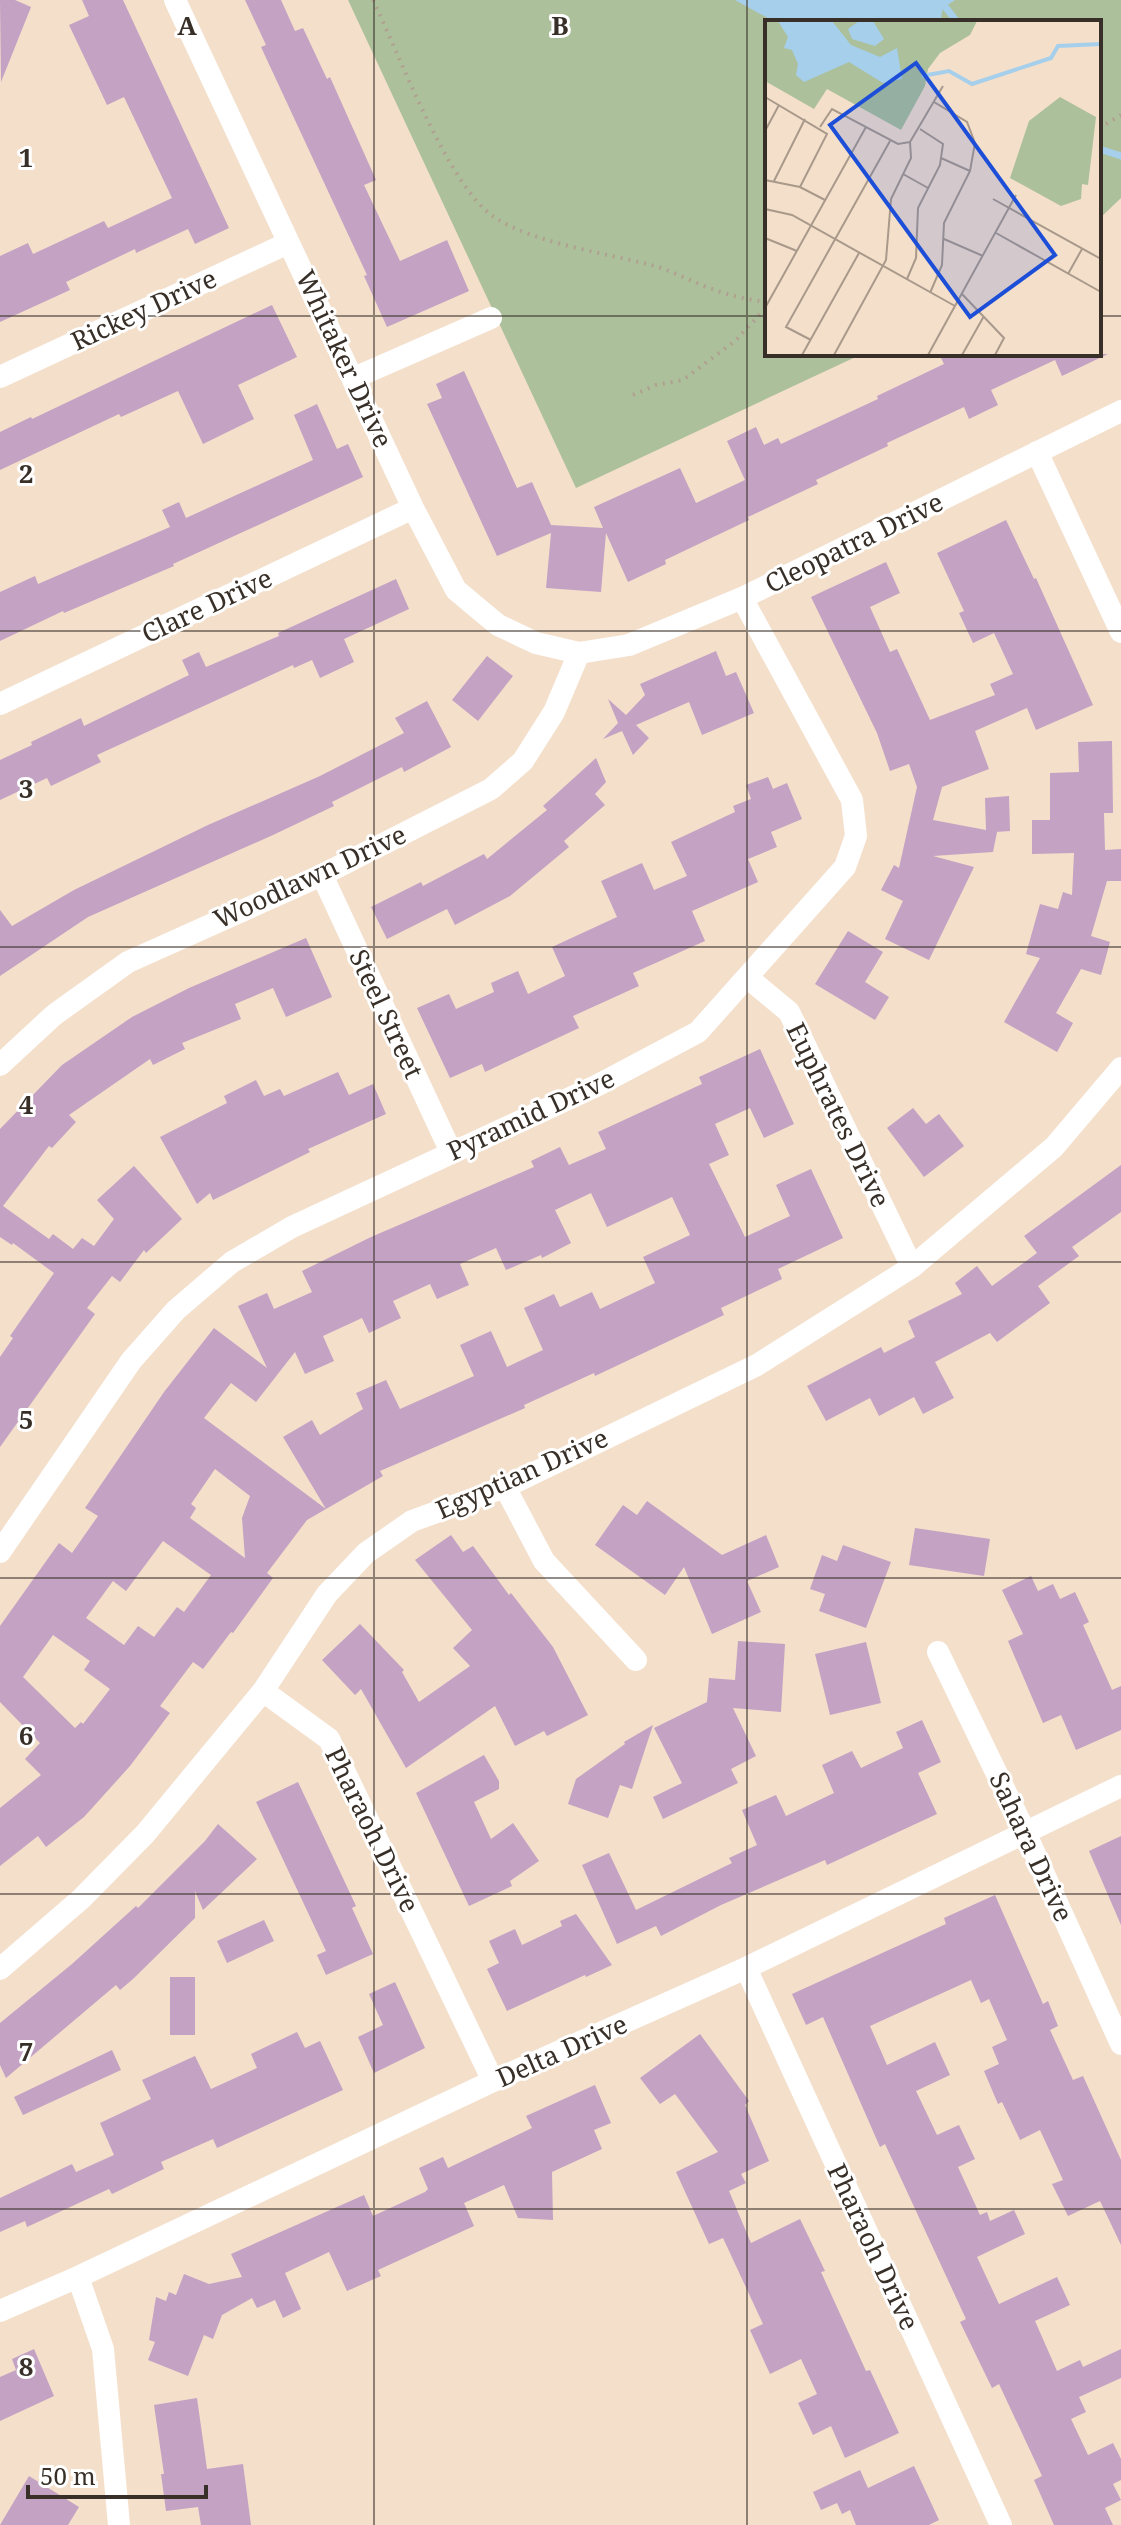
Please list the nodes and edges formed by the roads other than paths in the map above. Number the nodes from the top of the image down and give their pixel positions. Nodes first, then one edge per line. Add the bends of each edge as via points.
1 (175, 0) edge
2 (288, 243) junction
3 (491, 318) dead end
4 (0, 377) edge
5 (354, 378) junction
6 (1121, 411) edge
7 (1037, 452) junction
8 (413, 508) junction
9 (742, 598) junction
10 (1121, 632) edge
11 (579, 653) junction
12 (0, 704) edge
13 (322, 875) junction
14 (747, 977) junction
15 (0, 1065) edge
16 (1121, 1068) edge
17 (451, 1152) junction
18 (912, 1267) junction
19 (505, 1487) junction
20 (0, 1552) edge
21 (938, 1652) dead end
22 (636, 1660) dead end
23 (263, 1691) junction
24 (1121, 1786) edge
25 (1025, 1832) junction
26 (746, 1968) junction
27 (0, 1969) edge
28 (1121, 2044) edge
29 (493, 2081) junction
30 (78, 2277) junction
31 (0, 2311) edge
32 (119, 2525) edge
33 (1001, 2525) edge

1 - 2 street, Whitaker Drive
2 - 4 street, Rickey Drive
2 - 5 street, Whitaker Drive
3 - 5 street
5 - 8 street, Whitaker Drive
6 - 7 street, Cleopatra Drive
7 - 9 street, Cleopatra Drive
7 - 10 street
8 - 11 street, Whitaker Drive via 456,590 498,625 536,643
8 - 12 street, Clare Drive
9 - 11 street, Cleopatra Drive via 629,645
9 - 14 street, Pyramid Drive via 852,800 856,836 845,867
11 - 13 street, Woodlawn Drive via 554,712 523,761 502,780
13 - 15 street, Woodlawn Drive via 128,962 54,1015
13 - 17 street, Steel Street
14 - 17 street, Pyramid Drive via 698,1032
14 - 18 street, Euphrates Drive via 789,1012
16 - 18 street, Egyptian Drive via 1054,1147
17 - 20 street, Pyramid Drive via 292,1227 232,1262 176,1310 131,1361
18 - 19 street, Egyptian Drive via 757,1365
19 - 22 street via 544,1561
19 - 23 street, Egyptian Drive via 412,1521 366,1553 327,1594
21 - 25 street, Sahara Drive
23 - 27 street, Egyptian Drive via 145,1834
23 - 29 street, Pharaoh Drive via 329,1739
24 - 25 street, Delta Drive
25 - 26 street, Delta Drive
25 - 28 street, Sahara Drive
26 - 29 street, Delta Drive
26 - 33 street, Pharaoh Drive
29 - 30 street, Delta Drive
30 - 31 street, Delta Drive
30 - 32 street via 103,2349

